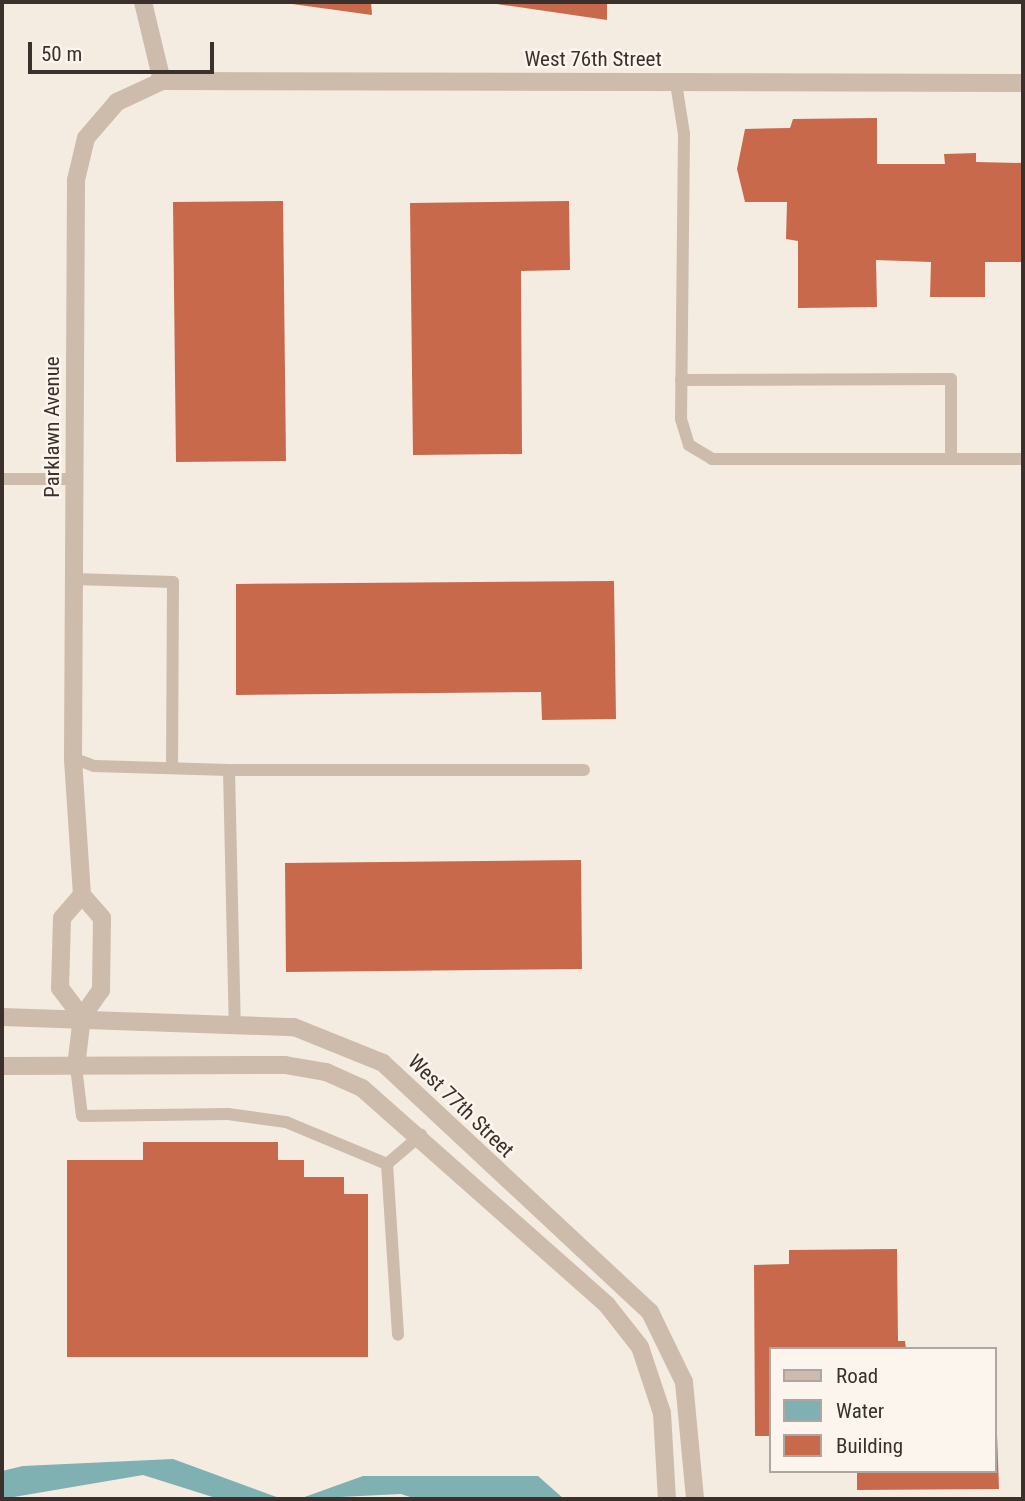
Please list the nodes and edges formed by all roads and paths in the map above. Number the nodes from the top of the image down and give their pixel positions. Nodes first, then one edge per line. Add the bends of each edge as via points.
1 (143, 2) edge
2 (162, 81) junction
3 (676, 83) junction
4 (1023, 83) edge
5 (681, 380) junction
6 (951, 459) junction
7 (1023, 459) edge
8 (2, 479) edge
9 (75, 479) junction
10 (74, 579) junction
11 (73, 758) junction
12 (172, 768) junction
13 (229, 770) junction
14 (584, 770) dead end
15 (82, 895) junction
16 (2, 1017) edge
17 (82, 1017) junction
18 (235, 1025) junction
19 (2, 1066) edge
20 (76, 1067) junction
21 (421, 1135) junction
22 (387, 1164) junction
23 (398, 1335) dead end
24 (694, 1490) edge
25 (667, 1499) edge
26 (707, 1499) edge

1 - 2 street
2 - 3 street, West 76th Street
2 - 9 street, Parklawn Avenue via 117,102 86,138 76,180
3 - 4 street, West 76th Street
3 - 5 lane via 684,134
5 - 6 lane via 681,419 689,444 712,459
5 - 6 lane via 951,379
6 - 7 lane
8 - 9 lane
9 - 10 street, Parklawn Avenue
10 - 11 street, Parklawn Avenue
10 - 12 lane via 173,582
11 - 12 lane via 94,766
11 - 15 street, Parklawn Avenue
12 - 13 lane
13 - 14 lane
13 - 18 lane
15 - 17 street via 102,918 102,931 101,990
15 - 17 street via 62,918 60,988
16 - 17 street, West 77th Street
17 - 18 street, West 77th Street
17 - 20 street
18 - 24 street, West 77th Street via 294,1027 383,1063 619,1278 650,1312 684,1382
19 - 20 street
20 - 21 street via 285,1065 326,1072 362,1088
20 - 22 lane via 82,1116 228,1114 286,1122
21 - 22 lane
21 - 25 street via 607,1305 640,1346 662,1413
22 - 23 lane
24 - 26 street

